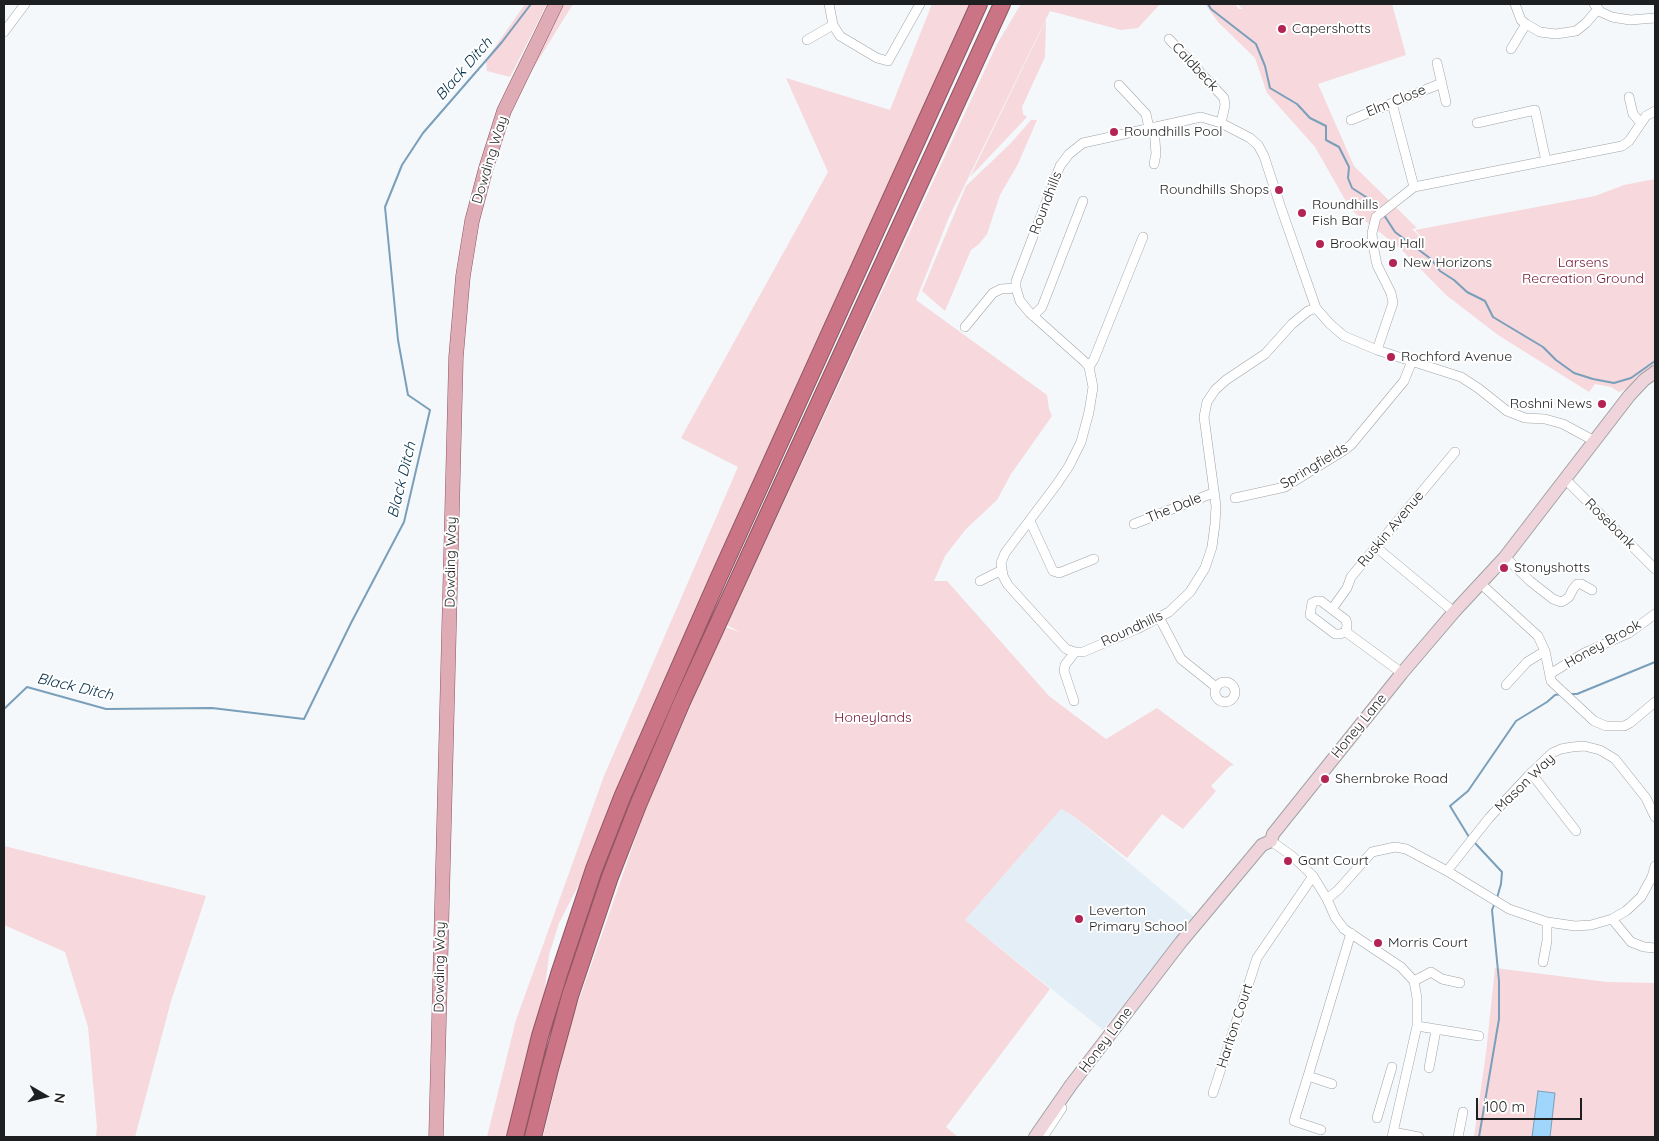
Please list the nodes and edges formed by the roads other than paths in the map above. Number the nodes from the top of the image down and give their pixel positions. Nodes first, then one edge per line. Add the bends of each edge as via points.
1 (25, 4) edge
2 (556, 4) edge
3 (829, 4) edge
4 (920, 4) edge
5 (979, 4) edge
6 (1002, 4) edge
7 (1515, 4) edge
8 (1596, 6) edge
9 (1655, 18) edge
10 (1526, 24) junction
11 (834, 25) junction
12 (4, 32) edge
13 (1169, 39) dead end
14 (807, 40) dead end
15 (1511, 49) dead end
16 (1437, 63) dead end
17 (1442, 83) junction
18 (1119, 84) dead end
19 (1629, 96) dead end
20 (1446, 102) dead end
21 (1392, 103) junction
22 (1655, 112) edge
23 (1351, 120) dead end
24 (1221, 123) junction
25 (1477, 124) dead end
26 (1641, 124) junction
27 (1152, 127) junction
28 (1546, 161) junction
29 (1154, 164) dead end
30 (1414, 187) junction
31 (1083, 201) dead end
32 (1143, 238) dead end
33 (1016, 288) junction
34 (1316, 308) junction
35 (1033, 316) junction
36 (965, 326) dead end
37 (1377, 350) junction
38 (1412, 361) junction
39 (1089, 367) junction
40 (1655, 372) edge
41 (1593, 442) junction
42 (1455, 452) dead end
43 (1565, 479) junction
44 (1213, 493) junction
45 (1235, 498) dead end
46 (1030, 521) junction
47 (1134, 524) dead end
48 (1376, 547) junction
49 (1505, 556) junction
50 (1094, 558) dead end
51 (1655, 569) edge
52 (1002, 570) junction
53 (980, 581) dead end
54 (1481, 584) junction
55 (1592, 590) dead end
56 (1332, 609) junction
57 (1454, 612) junction
58 (1655, 614) edge
59 (1159, 617) junction
60 (1346, 632) junction
61 (1545, 651) junction
62 (1075, 652) junction
63 (1402, 673) junction
64 (1550, 674) junction
65 (1506, 685) dead end
66 (1216, 687) dead end
67 (1074, 701) dead end
68 (1655, 702) edge
69 (1531, 773) junction
70 (1655, 818) edge
71 (1576, 830) dead end
72 (1270, 841) junction
73 (1655, 866) edge
74 (1447, 871) junction
75 (1313, 876) junction
76 (1654, 877) edge
77 (1327, 899) junction
78 (1612, 919) junction
79 (1547, 922) junction
80 (1351, 933) junction
81 (1655, 948) edge
82 (1543, 962) dead end
83 (1414, 981) junction
84 (1460, 983) dead end
85 (1417, 1026) junction
86 (1436, 1030) junction
87 (1479, 1036) dead end
88 (1392, 1066) dead end
89 (1429, 1068) dead end
90 (1308, 1076) junction
91 (1332, 1084) dead end
92 (1071, 1085) junction
93 (1387, 1085) junction
94 (1404, 1088) junction
95 (1213, 1093) dead end
96 (1463, 1112) dead end
97 (1377, 1118) dead end
98 (1320, 1130) dead end
99 (1393, 1135) edge
100 (436, 1137) edge
101 (515, 1137) edge
102 (533, 1137) edge
103 (1035, 1137) edge
104 (1043, 1137) edge
105 (1419, 1137) edge
106 (1458, 1137) edge

1 - 12 street
2 - 100 main road, Dowding Way via 504,112 472,222 463,276 456,357
3 - 11 street
4 - 11 street via 888,61 840,36
5 - 101 highway via 718,579 624,795 594,869 560,970
6 - 102 highway via 638,805 578,969
7 - 10 street
8 - 9 street via 1612,17 1630,20
8 - 10 street via 1586,23 1576,31 1540,32
10 - 15 street
11 - 14 street
13 - 24 street, Caldbeck via 1224,98
16 - 17 street, Elm Close
17 - 20 street, Elm Close
17 - 21 street, Elm Close
18 - 27 street via 1146,114
19 - 26 street via 1633,114
21 - 23 street, Elm Close
21 - 30 street
22 - 26 street via 1646,116
24 - 27 street, Roundhills via 1201,117
24 - 34 street, Roundhills via 1250,138 1264,156
25 - 28 street via 1535,110
26 - 28 street via 1622,146
27 - 29 street via 1156,154
27 - 33 street, Roundhills via 1083,143 1069,154 1053,181
28 - 30 street
30 - 37 street via 1376,217 1372,232 1377,265 1393,303
31 - 35 street via 1042,307
32 - 39 street
33 - 35 street via 1020,301
33 - 36 street via 1001,288
34 - 37 street, Roundhills via 1344,336
34 - 44 street, Roundhills via 1292,324 1265,354 1226,380 1208,402 1204,417
35 - 39 street
37 - 38 street, Roundhills
38 - 41 street, Roundhills via 1461,377 1507,411 1525,418 1563,424
38 - 45 street, Springfields via 1404,381 1343,451 1285,488
39 - 46 street via 1093,387 1081,442 1057,484
40 - 41 street, Honey Lane via 1629,396
41 - 43 street, Honey Lane
42 - 48 street, Ruskin Avenue
43 - 49 street, Honey Lane
43 - 51 street, Rosebank
44 - 47 street, The Dale
44 - 59 street, Roundhills via 1215,527 1205,568 1190,592
46 - 50 street via 1053,571 1059,573
46 - 52 street via 1005,553
48 - 56 street, Ruskin Avenue via 1351,577
48 - 57 street
49 - 54 street, Honey Lane
49 - 55 street via 1553,599 1561,602 1570,597 1577,584
52 - 53 street
52 - 62 street via 1008,585 1066,648
54 - 57 street, Honey Lane
54 - 61 street via 1538,636
56 - 60 street via 1346,620
56 - 60 street via 1316,601 1312,603 1310,614 1335,634
57 - 63 street, Honey Lane
58 - 64 street, Honey Brook via 1629,633 1584,653
59 - 62 street, Roundhills via 1083,652
59 - 66 street via 1181,659
60 - 63 street
61 - 64 street
61 - 65 street via 1527,662
62 - 67 street via 1064,670
63 - 72 street, Honey Lane
64 - 68 street via 1552,681 1600,724 1624,726
69 - 70 street, Mason Way via 1561,749 1584,746 1600,750 1615,759 1631,778 1646,798
69 - 71 street
69 - 74 street, Mason Way via 1489,818
72 - 75 street
72 - 92 street, Honey Lane via 1262,845 1181,942
73 - 76 street
74 - 77 street via 1395,846 1372,852
74 - 79 street via 1509,909
75 - 77 street
75 - 95 street, Harlton Court via 1256,958
76 - 78 street via 1634,905
77 - 80 street via 1335,917
78 - 79 street via 1583,926
78 - 81 street via 1631,942
79 - 82 street
80 - 83 street via 1401,966
80 - 90 street
83 - 84 street via 1431,972 1442,979
83 - 85 street
85 - 86 street
85 - 94 street
86 - 87 street
86 - 89 street
88 - 93 street
90 - 91 street
90 - 98 street via 1294,1121
92 - 103 street, Honey Lane
92 - 104 street, Honey Lane via 1072,1092
93 - 94 street
93 - 97 street
94 - 99 street
96 - 106 street
99 - 105 street

